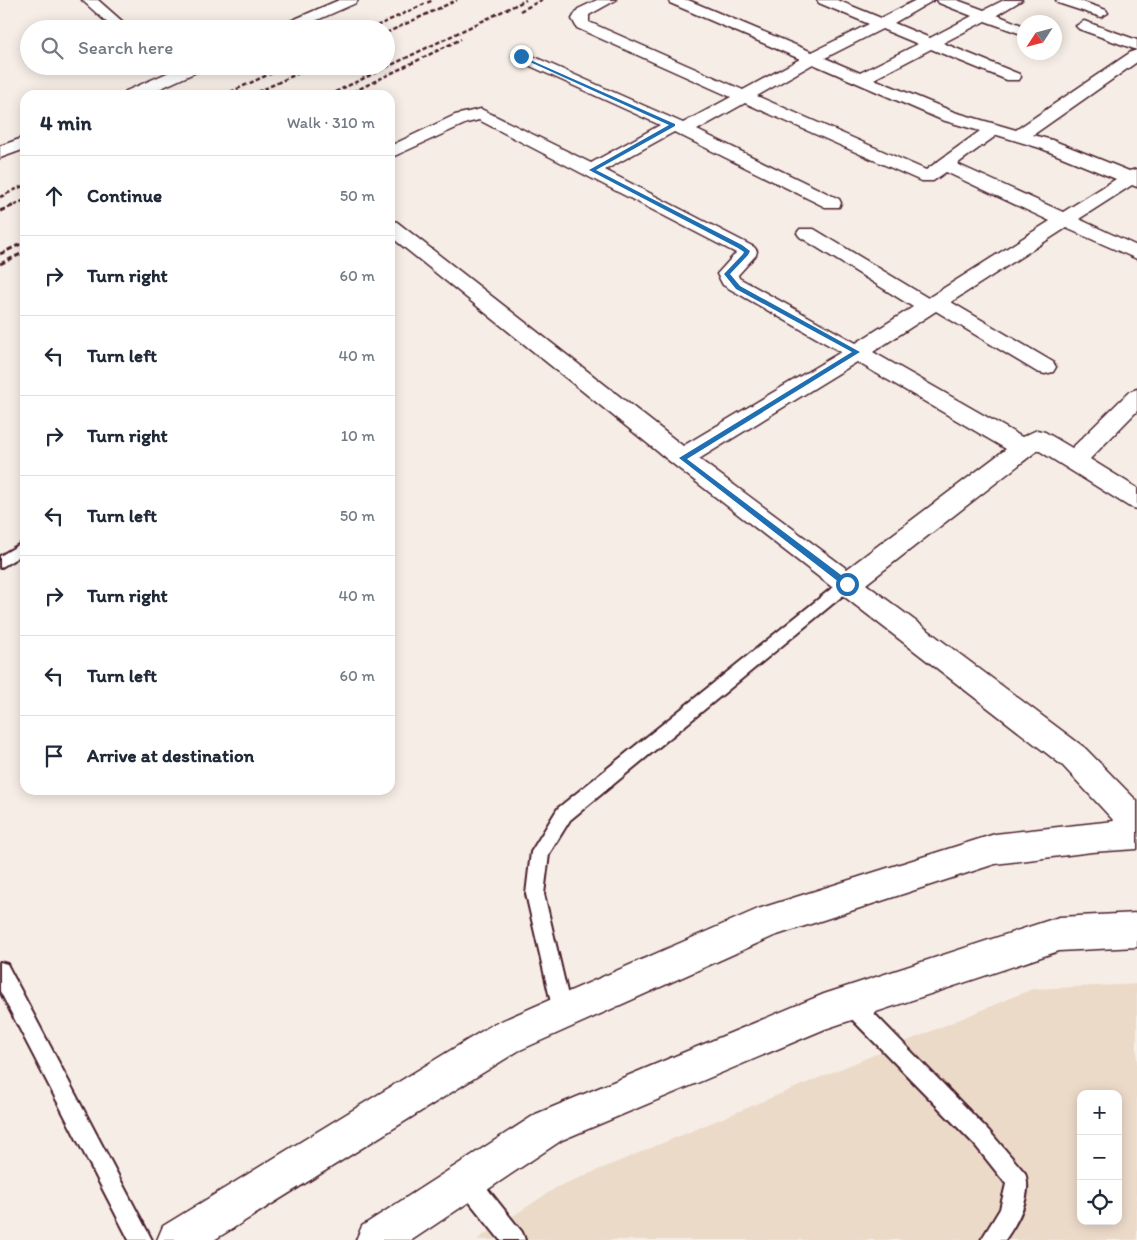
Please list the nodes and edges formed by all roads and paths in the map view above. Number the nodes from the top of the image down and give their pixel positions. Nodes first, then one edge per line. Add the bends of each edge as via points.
1 (89, 0) edge
2 (351, 0) edge
3 (609, 0) edge
4 (675, 0) edge
5 (824, 0) edge
6 (944, 0) edge
7 (1015, 0) edge
8 (1063, 0) edge
9 (922, 1) edge
10 (1101, 13) dead end
11 (984, 16) junction
12 (113, 20) edge
13 (305, 20) edge
14 (882, 24) junction
15 (1084, 26) dead end
16 (1017, 29) edge
17 (931, 44) junction
18 (1137, 45) edge
19 (1137, 55) edge
20 (521, 56) dead end
21 (811, 59) junction
22 (166, 75) edge
23 (1013, 77) dead end
24 (861, 80) junction
25 (141, 90) edge
26 (744, 96) junction
27 (678, 127) junction
28 (994, 129) junction
29 (1020, 136) junction
30 (20, 144) edge
31 (395, 151) edge
32 (0, 153) edge
33 (944, 165) junction
34 (592, 170) junction
35 (927, 177) junction
36 (1135, 178) edge
37 (910, 187) dead end
38 (832, 203) dead end
39 (1066, 220) junction
40 (395, 230) edge
41 (807, 233) dead end
42 (1137, 253) edge
43 (932, 305) junction
44 (857, 352) junction
45 (1045, 367) dead end
46 (1137, 397) edge
47 (1023, 448) junction
48 (682, 458) junction
49 (1074, 461) junction
50 (1137, 500) edge
51 (20, 549) edge
52 (0, 562) edge
53 (847, 584) junction
54 (1137, 823) edge
55 (1137, 834) edge
56 (1137, 930) edge
57 (0, 971) edge
58 (850, 1003) junction
59 (562, 1013) junction
60 (467, 1181) junction
61 (141, 1240) edge
62 (177, 1240) edge
63 (376, 1240) edge
64 (514, 1240) edge
65 (992, 1240) edge

1 - 12 street
2 - 13 street
3 - 26 street via 583,12 580,18 582,25
4 - 21 street
5 - 14 street
6 - 11 street
7 - 11 street
8 - 10 street
9 - 14 street
11 - 16 street
11 - 17 street
14 - 17 street
14 - 21 street
15 - 18 street
17 - 23 street
17 - 24 street
19 - 29 street
20 - 27 street
21 - 24 street
21 - 26 street
22 - 25 street
24 - 28 street via 948,116
26 - 27 street
26 - 35 street
27 - 34 street
27 - 38 street
28 - 29 street
28 - 33 street
29 - 36 street
30 - 32 street
31 - 34 street via 461,119 481,114
33 - 35 street
33 - 39 street
34 - 44 street via 740,246 747,251 746,255 727,274 738,287
35 - 37 street
36 - 39 street
39 - 42 street
39 - 43 street
40 - 48 street
41 - 43 street
43 - 44 street
43 - 45 street
44 - 47 street
44 - 48 street
46 - 49 street
47 - 49 street via 1037,438
47 - 53 street
48 - 53 street
49 - 50 street
51 - 52 lane
53 - 54 street via 1074,757
53 - 59 lane via 564,814 540,852 535,894
55 - 59 street via 995,849 770,921
56 - 58 street via 1059,934
57 - 61 lane
58 - 60 street via 549,1128
58 - 65 lane via 982,1138 1017,1181 1010,1214
59 - 62 street via 505,1038
60 - 63 street
60 - 64 lane

